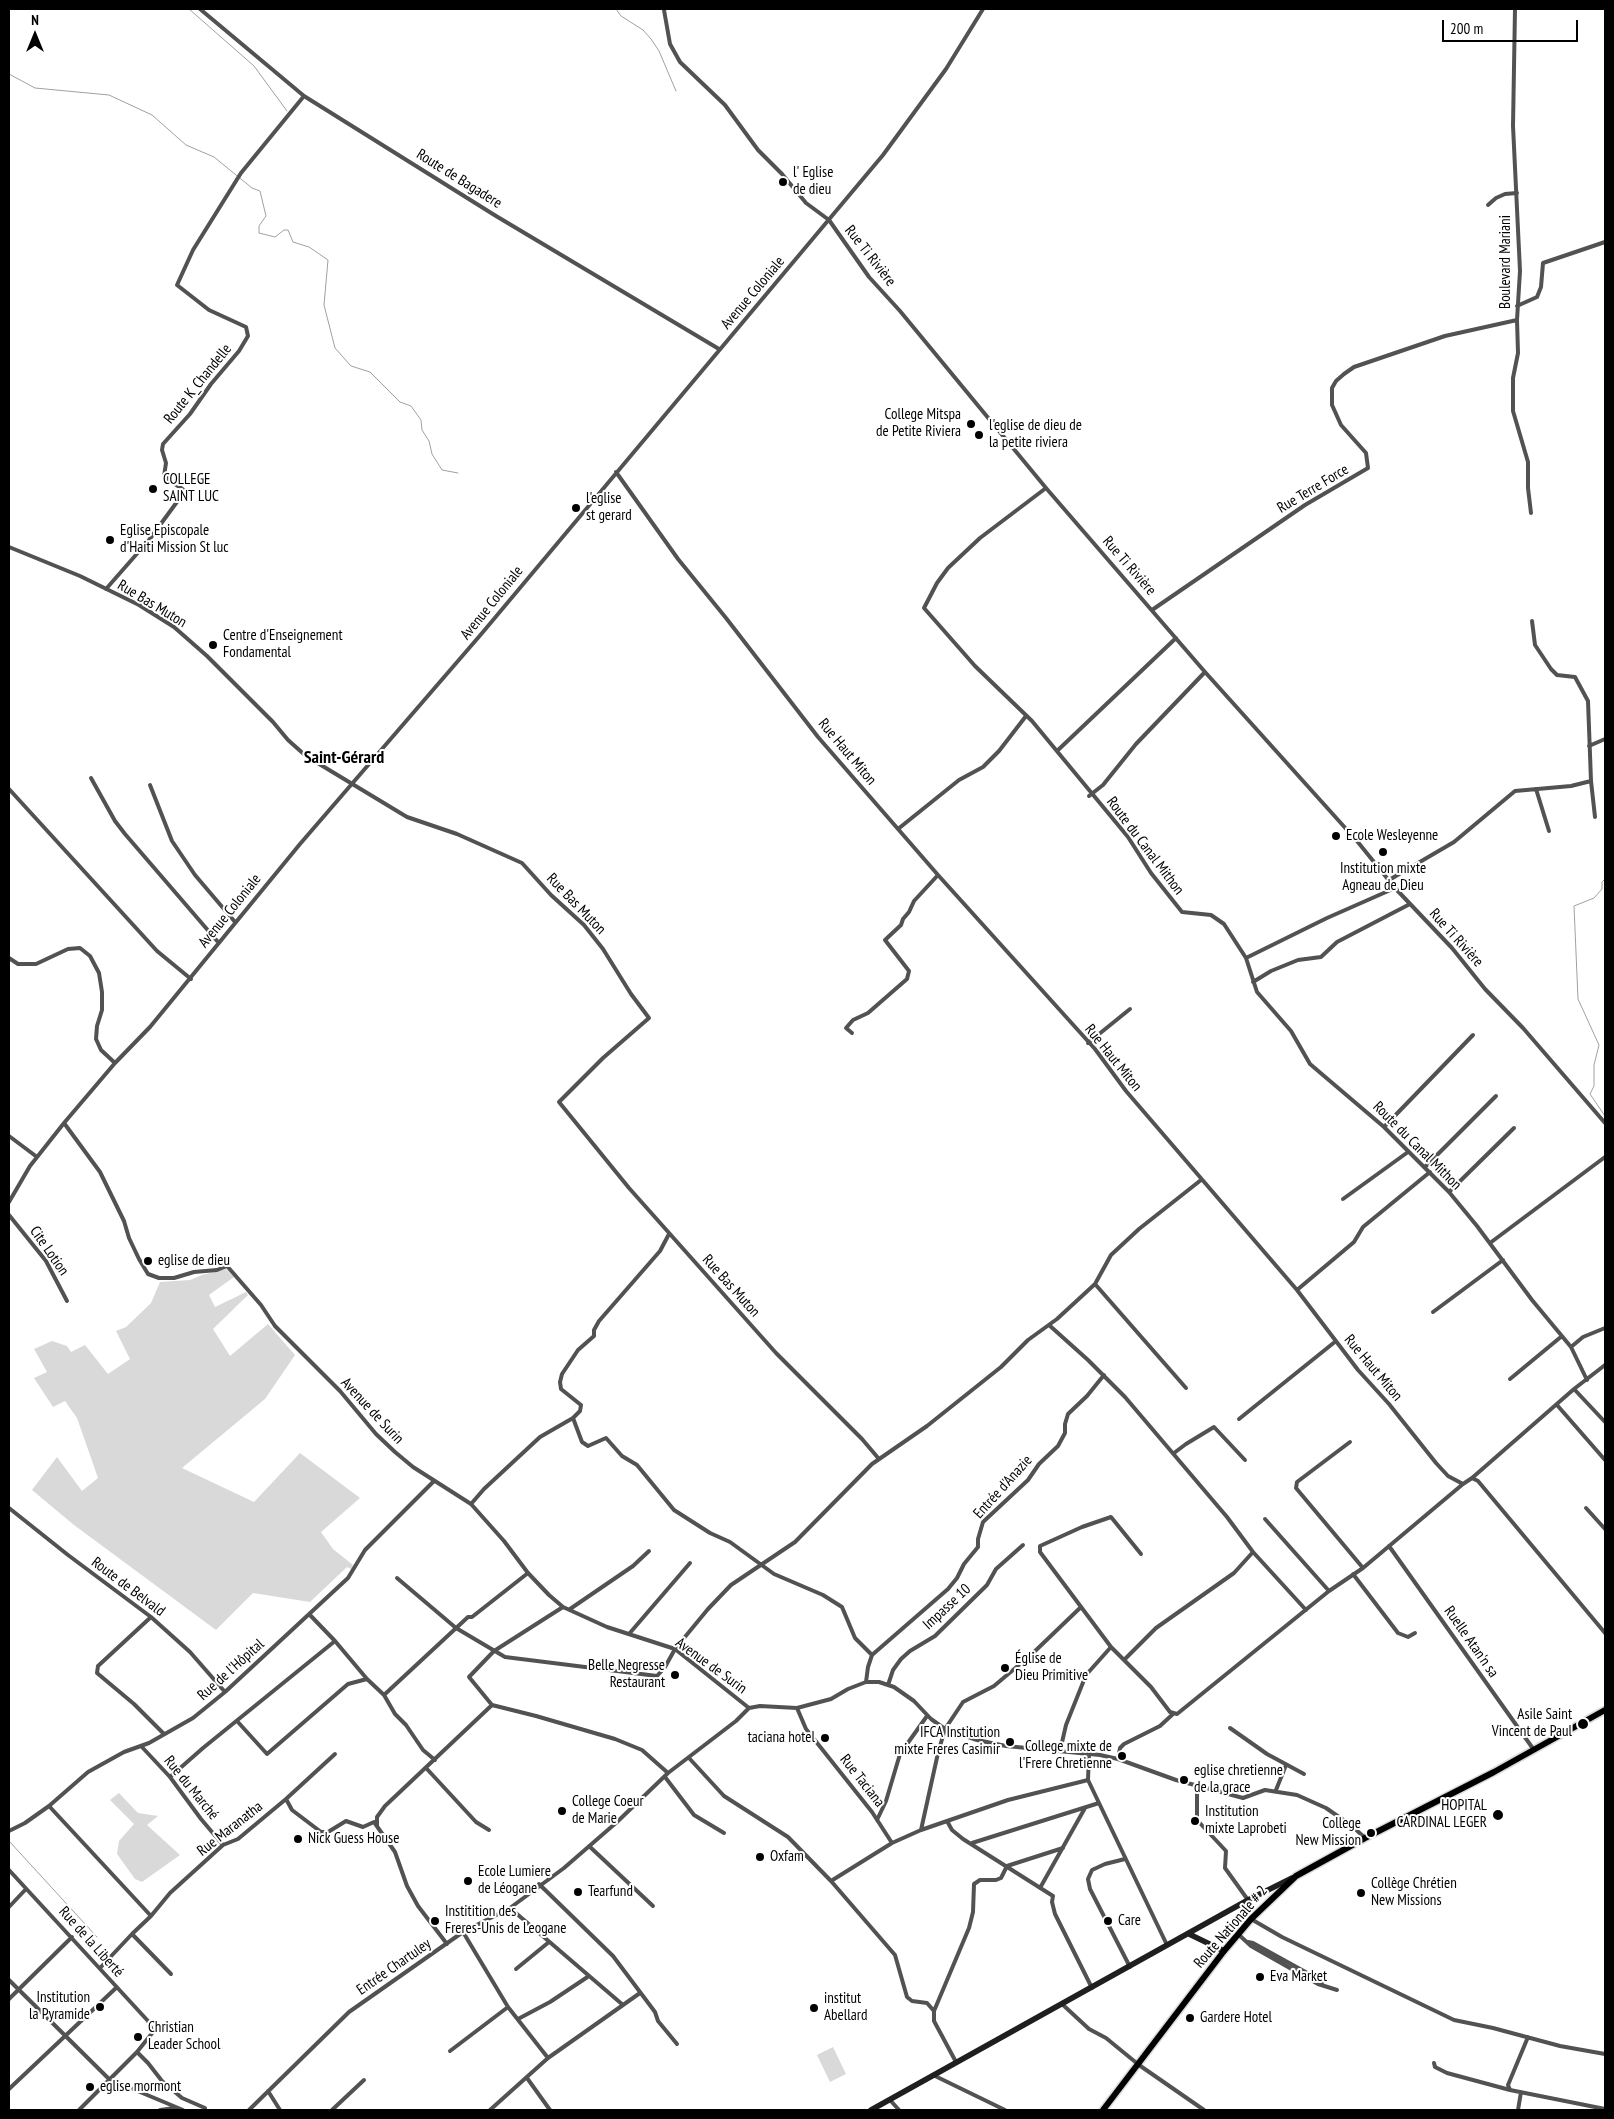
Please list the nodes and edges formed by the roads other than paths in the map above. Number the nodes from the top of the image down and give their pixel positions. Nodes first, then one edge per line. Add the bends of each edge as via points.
1 (200, 9) edge
2 (983, 9) edge
3 (1515, 9) edge
4 (664, 10) edge
5 (304, 96) junction
6 (1517, 193) junction
7 (1488, 206) dead end
8 (829, 220) junction
9 (1605, 242) edge
10 (1518, 306) junction
11 (1517, 320) junction
12 (720, 349) junction
13 (616, 472) junction
14 (1046, 488) junction
15 (1532, 513) dead end
16 (9, 547) edge
17 (106, 589) junction
18 (1152, 610) junction
19 (1532, 621) dead end
20 (1176, 638) junction
21 (1205, 672) junction
22 (1026, 716) junction
23 (1605, 739) edge
24 (1589, 746) junction
25 (1057, 751) junction
26 (91, 778) dead end
27 (1591, 782) junction
28 (150, 785) dead end
29 (352, 785) junction
30 (9, 789) edge
31 (1536, 789) junction
32 (1091, 795) junction
33 (1595, 817) dead end
34 (898, 829) junction
35 (1549, 831) dead end
36 (938, 875) junction
37 (1389, 880) junction
38 (1395, 888) junction
39 (1410, 904) junction
40 (235, 922) junction
41 (218, 942) junction
42 (9, 958) edge
43 (1246, 958) junction
44 (191, 979) junction
45 (1253, 982) junction
46 (1130, 1010) dead end
47 (852, 1033) dead end
48 (1473, 1035) dead end
49 (1088, 1042) junction
50 (115, 1063) junction
51 (1496, 1096) dead end
52 (64, 1123) junction
53 (1605, 1123) edge
54 (1384, 1127) junction
55 (1514, 1128) dead end
56 (9, 1136) edge
57 (1408, 1152) junction
58 (37, 1157) junction
59 (1605, 1157) edge
60 (1425, 1167) junction
61 (1430, 1172) junction
62 (1201, 1180) junction
63 (1449, 1192) junction
64 (1343, 1199) dead end
65 (9, 1202) edge
66 (9, 1215) edge
67 (669, 1234) junction
68 (1490, 1243) junction
69 (1503, 1260) junction
70 (1095, 1284) junction
71 (1297, 1290) junction
72 (67, 1301) dead end
73 (1433, 1312) dead end
74 (1049, 1325) junction
75 (1605, 1328) edge
76 (1562, 1336) junction
77 (1336, 1341) junction
78 (1571, 1347) junction
79 (1605, 1365) edge
80 (1104, 1375) junction
81 (1510, 1378) dead end
82 (1587, 1380) junction
83 (1186, 1388) dead end
84 (1574, 1389) junction
85 (1557, 1405) junction
86 (573, 1418) junction
87 (1239, 1419) dead end
88 (1605, 1422) edge
89 (1350, 1442) dead end
90 (1174, 1453) junction
91 (879, 1459) junction
92 (1245, 1460) dead end
93 (1605, 1460) edge
94 (1472, 1478) junction
95 (434, 1481) junction
96 (1464, 1484) junction
97 (471, 1504) junction
98 (9, 1508) edge
99 (1586, 1508) dead end
100 (1265, 1519) dead end
101 (1605, 1529) edge
102 (1023, 1546) dead end
103 (1389, 1546) junction
104 (649, 1551) dead end
105 (1253, 1552) junction
106 (1141, 1554) dead end
107 (690, 1563) dead end
108 (762, 1563) junction
109 (1362, 1568) junction
110 (528, 1573) junction
111 (1353, 1574) junction
112 (397, 1578) dead end
113 (1329, 1591) junction
114 (563, 1607) junction
115 (1081, 1607) junction
116 (570, 1610) junction
117 (1306, 1610) junction
118 (309, 1614) junction
119 (150, 1617) junction
120 (456, 1628) junction
121 (1415, 1633) dead end
122 (1605, 1633) edge
123 (629, 1634) junction
124 (336, 1641) junction
125 (1111, 1647) junction
126 (675, 1649) junction
127 (494, 1652) junction
128 (872, 1655) junction
129 (1125, 1659) junction
130 (367, 1679) junction
131 (866, 1682) junction
132 (888, 1685) junction
133 (225, 1692) junction
134 (384, 1695) junction
135 (492, 1705) junction
136 (749, 1708) junction
137 (797, 1708) junction
138 (1605, 1710) edge
139 (1173, 1714) junction
140 (927, 1716) junction
141 (237, 1721) junction
142 (1230, 1728) dead end
143 (945, 1729) junction
144 (164, 1734) junction
145 (141, 1746) junction
146 (1534, 1750) junction
147 (1060, 1751) junction
148 (1089, 1753) junction
149 (335, 1754) dead end
150 (689, 1758) junction
151 (1118, 1758) junction
152 (435, 1760) junction
153 (1286, 1765) junction
154 (427, 1769) junction
155 (1304, 1774) dead end
156 (667, 1775) junction
157 (170, 1777) junction
158 (1088, 1780) junction
159 (1197, 1785) junction
160 (1276, 1790) junction
161 (286, 1799) junction
162 (1099, 1804) junction
163 (48, 1806) junction
164 (1085, 1808) junction
165 (877, 1820) junction
166 (947, 1821) junction
167 (376, 1826) junction
168 (489, 1830) dead end
169 (921, 1830) junction
170 (9, 1831) edge
171 (724, 1833) dead end
172 (1364, 1838) junction
173 (892, 1843) junction
174 (972, 1843) junction
175 (223, 1845) junction
176 (589, 1846) junction
177 (1063, 1848) junction
178 (1125, 1859) junction
179 (1007, 1866) junction
180 (9, 1870) edge
181 (1296, 1876) junction
182 (832, 1882) junction
183 (539, 1884) junction
184 (1040, 1888) junction
185 (26, 1889) junction
186 (1248, 1900) junction
187 (9, 1906) edge
188 (653, 1906) dead end
189 (510, 1908) junction
190 (151, 1916) junction
191 (1251, 1919) junction
192 (463, 1932) junction
193 (132, 1934) junction
194 (1189, 1934) junction
195 (1238, 1934) junction
196 (72, 1937) junction
197 (549, 1942) junction
198 (447, 1944) junction
199 (1167, 1945) junction
200 (1224, 1951) junction
201 (1130, 1967) junction
202 (100, 1968) junction
203 (516, 1969) dead end
204 (171, 1974) dead end
205 (589, 1976) junction
206 (9, 1980) edge
207 (117, 1987) junction
208 (1092, 1988) junction
209 (18, 1990) junction
210 (1337, 1990) dead end
211 (640, 1993) junction
212 (9, 1999) edge
213 (1062, 2004) junction
214 (623, 2005) junction
215 (508, 2007) junction
216 (934, 2011) junction
217 (518, 2019) junction
218 (66, 2036) junction
219 (1528, 2038) junction
220 (677, 2044) dead end
221 (450, 2051) dead end
222 (137, 2052) junction
223 (1605, 2054) edge
224 (548, 2058) junction
225 (956, 2062) junction
226 (1434, 2063) dead end
227 (1139, 2065) junction
228 (933, 2075) junction
229 (527, 2078) junction
230 (109, 2079) junction
231 (364, 2080) dead end
232 (9, 2089) edge
233 (1510, 2090) junction
234 (268, 2091) junction
235 (1522, 2092) junction
236 (890, 2100) junction
237 (177, 2108) junction
238 (1605, 2109) edge
239 (79, 2110) edge
240 (160, 2110) edge
241 (183, 2110) edge
242 (205, 2110) edge
243 (249, 2110) edge
244 (280, 2110) edge
245 (332, 2110) edge
246 (490, 2110) edge
247 (550, 2110) edge
248 (871, 2110) edge
249 (898, 2110) edge
250 (1005, 2110) edge
251 (1103, 2110) edge
252 (1204, 2110) edge
253 (1518, 2110) edge

1 - 5 street, Route de Bagadere
2 - 8 street, Avenue Coloniale via 917,111
3 - 6 street, Boulevard Mariani via 1513,126
4 - 8 street, Rue Ti Rivière via 670,44 680,62 725,105 758,150 806,202
5 - 12 street, Route de Bagadere via 496,216
5 - 17 street, Route K_Chandelle via 241,173 192,250 177,286 209,310 246,327 246,341 164,444 164,476 185,491 149,540
6 - 7 street via 1496,198
6 - 10 street, Boulevard Mariani
8 - 12 street, Avenue Coloniale
8 - 14 street, Rue Ti Rivière via 870,277
9 - 10 street via 1543,263 1537,297
10 - 11 street, Boulevard Mariani
11 - 15 street, Boulevard Mariani via 1513,410 1528,462
11 - 18 street, Rue Terre Force via 1445,336 1354,367 1344,374 1332,388 1332,405 1341,425 1366,453 1368,468 1305,505
12 - 13 street, Avenue Coloniale
13 - 29 street, Avenue Coloniale
13 - 34 street, Rue Haut Miton via 678,559 787,698
14 - 18 street, Rue Ti Rivière
14 - 22 street, Route du Canal Mithon via 980,538 941,576 923,605 975,666
16 - 17 street, Rue Bas Muton
17 - 29 street, Rue Bas Muton via 174,627 306,756
18 - 20 street, Rue Ti Rivière
19 - 24 street via 1535,645 1551,669 1557,675 1575,676 1588,701
20 - 21 street, Rue Ti Rivière
20 - 25 street
21 - 32 street
21 - 37 street, Rue Ti Rivière
22 - 25 street, Route du Canal Mithon
22 - 34 street via 986,763 951,786
23 - 24 street
24 - 27 street
25 - 32 street, Route du Canal Mithon
26 - 41 street via 115,822
27 - 31 street
27 - 33 street
28 - 40 street via 172,842
29 - 40 street, Avenue Coloniale
29 - 67 street, Rue Bas Muton via 407,817 457,834 522,863 603,948 649,1018 559,1102
30 - 44 street via 157,951
31 - 35 street
31 - 37 street via 1511,793 1454,842
32 - 43 street, Route du Canal Mithon via 1128,837 1182,912 1204,914 1220,920
34 - 36 street, Rue Haut Miton
36 - 47 street via 914,901 901,925 885,940 910,971 907,979 868,1013 853,1020 846,1028
36 - 49 street, Rue Haut Miton
37 - 38 street, Rue Ti Rivière
38 - 39 street, Rue Ti Rivière
38 - 43 street
39 - 45 street via 1337,942 1321,957 1298,960
39 - 53 street, Rue Ti Rivière
40 - 41 street, Avenue Coloniale
41 - 44 street, Avenue Coloniale
42 - 50 street via 18,964 36,964 68,949 80,948 90,956 99,973 102,992 96,1039 101,1050
43 - 45 street, Route du Canal Mithon
44 - 50 street, Avenue Coloniale
45 - 54 street, Route du Canal Mithon via 1257,992 1291,1030 1310,1064
46 - 49 street
48 - 54 street
49 - 62 street, Rue Haut Miton
50 - 52 street, Avenue Coloniale
51 - 60 street
52 - 58 street, Avenue Coloniale
52 - 95 street, Avenue de Surin via 100,1172 148,1274 174,1278 227,1266 275,1326 340,1391 376,1434 394,1452
54 - 57 street, Route du Canal Mithon
55 - 63 street
56 - 58 street
57 - 60 street, Route du Canal Mithon
57 - 64 street
58 - 65 street, Avenue Coloniale
59 - 68 street
60 - 61 street, Route du Canal Mithon
61 - 63 street, Route du Canal Mithon
61 - 71 street via 1363,1226 1354,1242
62 - 70 street via 1111,1255
62 - 71 street, Rue Haut Miton
63 - 68 street, Route du Canal Mithon
66 - 72 street, Cite Lotion via 46,1261
67 - 86 street via 660,1251 599,1321 594,1336 578,1350 562,1374 561,1389 581,1405
67 - 91 street, Rue Bas Muton
68 - 69 street, Route du Canal Mithon
69 - 73 street
69 - 76 street, Route du Canal Mithon
70 - 74 street
70 - 83 street
71 - 77 street, Rue Haut Miton
74 - 80 street
74 - 91 street via 1028,1340 1001,1368
75 - 78 street via 1583,1336
76 - 78 street, Route du Canal Mithon
76 - 81 street
77 - 87 street
77 - 96 street, Rue Haut Miton via 1436,1463 1448,1476
78 - 82 street, Route du Canal Mithon
79 - 82 street
80 - 90 street
80 - 128 street, Entrée d'Anazie via 1068,1414 1065,1433 1058,1446 1028,1480 983,1522 978,1547 948,1589
82 - 84 street
84 - 85 street
84 - 88 street
85 - 93 street
85 - 94 street
86 - 97 street via 540,1437
86 - 108 street via 582,1442 588,1446 606,1438 622,1456 637,1465 674,1510
89 - 109 street via 1297,1482 1296,1488
90 - 92 street via 1214,1427
90 - 105 street
91 - 108 street via 795,1542
94 - 96 street
94 - 122 street via 1499,1504
95 - 97 street, Avenue de Surin
95 - 118 street, Rue de l'Hôpital via 365,1550 348,1578
96 - 103 street
97 - 110 street, Avenue de Surin
98 - 119 street, Route de Belvald
99 - 101 street
100 - 113 street
102 - 132 street, Impasse 10 via 996,1569 987,1585 935,1636 901,1659
103 - 109 street
103 - 146 street, Ruelle Atan'n sa
104 - 116 street
105 - 117 street
105 - 129 street via 1234,1573 1156,1628
106 - 115 street via 1111,1516 1040,1546 1040,1552
107 - 123 street
108 - 126 street via 731,1586
108 - 128 street via 774,1574 823,1595 842,1607 856,1638
109 - 111 street
110 - 114 street, Avenue de Surin
110 - 120 street
111 - 113 street
111 - 121 street via 1398,1633 1408,1636
112 - 120 street
113 - 117 street
114 - 116 street, Avenue de Surin
114 - 127 street
115 - 125 street
115 - 143 street via 994,1686 963,1702
116 - 123 street, Avenue de Surin
117 - 139 street via 1181,1712
118 - 124 street
118 - 133 street, Rue de l'Hôpital
119 - 133 street, Route de Belvald via 190,1652
119 - 144 street via 98,1666 97,1673
120 - 127 street
120 - 134 street
123 - 126 street, Avenue de Surin
124 - 130 street
124 - 141 street
125 - 129 street
125 - 147 street via 1086,1675 1066,1725
126 - 127 street via 657,1676 505,1657
126 - 136 street, Avenue de Surin
127 - 135 street via 469,1677
128 - 131 street
129 - 139 street
130 - 134 street
130 - 141 street via 348,1684 267,1754
131 - 132 street
131 - 137 street via 831,1699
132 - 140 street via 914,1701
133 - 144 street, Rue de l'Hôpital via 193,1718
134 - 152 street via 423,1750
135 - 152 street
135 - 156 street via 642,1750
136 - 137 street
136 - 150 street, Entrée Chartuley
137 - 165 street, Rue Taciana via 806,1729
138 - 146 main road, Route Nationale # 2
139 - 151 street via 1160,1726 1124,1744
140 - 143 street
140 - 165 street via 900,1754
141 - 157 street
142 - 153 street
143 - 147 street via 987,1742
143 - 169 street
144 - 145 street, Rue de l'Hôpital
145 - 157 street, Rue du Marché
145 - 163 street, Rue de l'Hôpital via 88,1772
146 - 172 main road, Route Nationale # 2
147 - 148 street
148 - 151 street
148 - 158 street
149 - 161 street, Rue Maranatha
150 - 156 street, Entrée Chartuley
150 - 182 street via 724,1796 788,1837
151 - 159 street via 1150,1772
152 - 154 street
153 - 155 street
153 - 160 street
154 - 167 street via 385,1806 377,1817
154 - 168 street via 476,1822
156 - 171 street via 694,1815
156 - 176 street, Entrée Chartuley
157 - 175 street, Rue du Marché
158 - 162 street
158 - 166 street via 1008,1800
159 - 160 street via 1243,1798 1256,1792
159 - 186 street via 1197,1820 1226,1851 1225,1868
160 - 172 street via 1326,1808
161 - 167 street via 292,1810 321,1832 328,1832 346,1821 362,1827 374,1822
161 - 175 street, Rue Maranatha via 238,1838
162 - 164 street
162 - 178 street
163 - 170 street, Rue de l'Hôpital
163 - 190 street
164 - 174 street
164 - 177 street
165 - 173 street, Rue Taciana
166 - 169 street
166 - 174 street via 952,1830
167 - 198 street via 395,1852 418,1906
169 - 173 street
172 - 181 main road, Route Nationale # 2
173 - 182 street
174 - 179 street
175 - 190 street, Rue Maranatha via 170,1893
176 - 183 street, Entrée Chartuley
176 - 188 street
177 - 179 street
177 - 184 street
178 - 199 street
178 - 201 street via 1092,1870 1088,1879 1090,1889
179 - 184 street
179 - 216 street via 1001,1878 980,1880 974,1884 969,1928
180 - 185 street, Rue de la Liberté
181 - 186 main road
181 - 191 main road, Route Nationale # 2
182 - 216 street via 895,1954 907,1997 930,2005
183 - 189 street, Entrée Chartuley
183 - 211 street via 613,1956
184 - 208 street via 1053,1896 1055,1914
185 - 187 street
185 - 196 street, Rue de la Liberté
186 - 194 main road
189 - 192 street, Entrée Chartuley
189 - 197 street
190 - 193 street, Rue Maranatha
191 - 195 main road, Route Nationale # 2
191 - 219 street via 1454,2020
192 - 198 street, Entrée Chartuley
192 - 215 street
193 - 202 street, Rue Maranatha
193 - 204 street
194 - 199 main road
194 - 200 main road
195 - 200 main road, Route Nationale # 2
195 - 210 street
196 - 202 street, Rue de la Liberté
196 - 209 street
197 - 203 street
197 - 205 street
198 - 234 street, Entrée Chartuley via 349,2012
199 - 201 main road
200 - 227 main road, Route Nationale # 2
201 - 208 main road
202 - 207 street, Rue de la Liberté
205 - 214 street
205 - 217 street
206 - 209 street
207 - 218 street
207 - 222 street, Rue de la Liberté via 154,2032
208 - 213 main road
209 - 212 street
209 - 218 street
211 - 214 street
211 - 220 street
213 - 225 main road
213 - 227 street
214 - 224 street
215 - 217 street
215 - 221 street
216 - 225 street via 934,2021
217 - 224 street
218 - 230 street
218 - 232 street
219 - 223 street
219 - 233 street via 1508,2085
222 - 230 street
222 - 242 street via 162,2081 182,2098
224 - 229 street
225 - 228 main road
226 - 233 street via 1435,2067 1447,2073
227 - 251 main road, Route Nationale # 2
227 - 252 street
228 - 236 main road
228 - 250 street
229 - 246 street
229 - 247 street
230 - 237 street
230 - 239 street
231 - 245 street
233 - 235 street
234 - 243 street, Entrée Chartuley
234 - 244 street
235 - 238 street
235 - 253 street
236 - 248 main road
236 - 249 street
237 - 240 street
237 - 241 street

